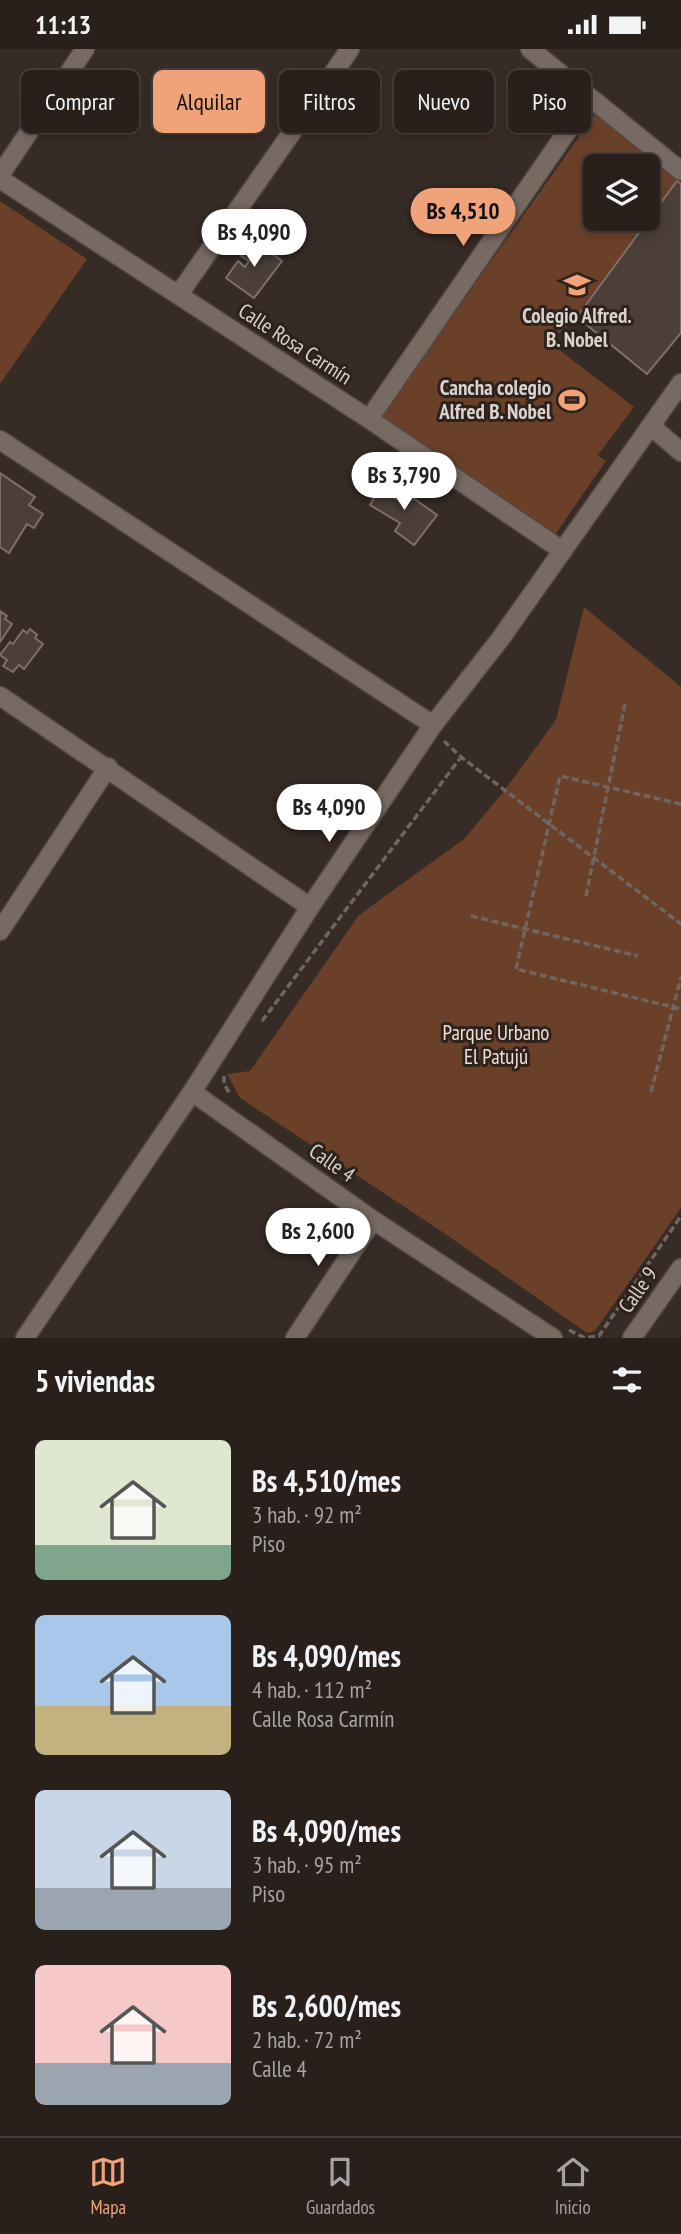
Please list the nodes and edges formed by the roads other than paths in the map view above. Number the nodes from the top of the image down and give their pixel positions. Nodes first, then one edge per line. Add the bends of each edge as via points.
1 (85, 49) edge
2 (350, 49) edge
3 (530, 49) edge
4 (556, 70) edge
5 (591, 99) edge
6 (566, 133) edge
7 (681, 171) edge
8 (0, 177) edge
9 (178, 294) junction
10 (681, 383) edge
11 (369, 419) junction
12 (651, 426) junction
13 (0, 440) edge
14 (681, 451) edge
15 (563, 551) junction
16 (0, 696) edge
17 (433, 725) junction
18 (108, 767) junction
19 (310, 907) junction
20 (0, 931) edge
21 (192, 1092) junction
22 (373, 1220) junction
23 (681, 1268) edge
24 (560, 1333) edge
25 (25, 1338) edge
26 (295, 1338) edge
27 (632, 1338) edge

1 - 8 street
2 - 9 street
3 - 4 street
5 - 7 street
6 - 11 street
8 - 9 street, Calle Rosa Carmín
9 - 11 street, Calle Rosa Carmín
10 - 12 street
11 - 15 street, Calle Rosa Carmín
12 - 14 street
12 - 15 street
13 - 17 street
15 - 17 street
16 - 18 street
17 - 19 street
18 - 19 street
18 - 20 street
19 - 21 street
21 - 22 street, Calle 4
21 - 25 street
22 - 24 street, Calle 4
22 - 26 street
23 - 27 street, Calle 9

